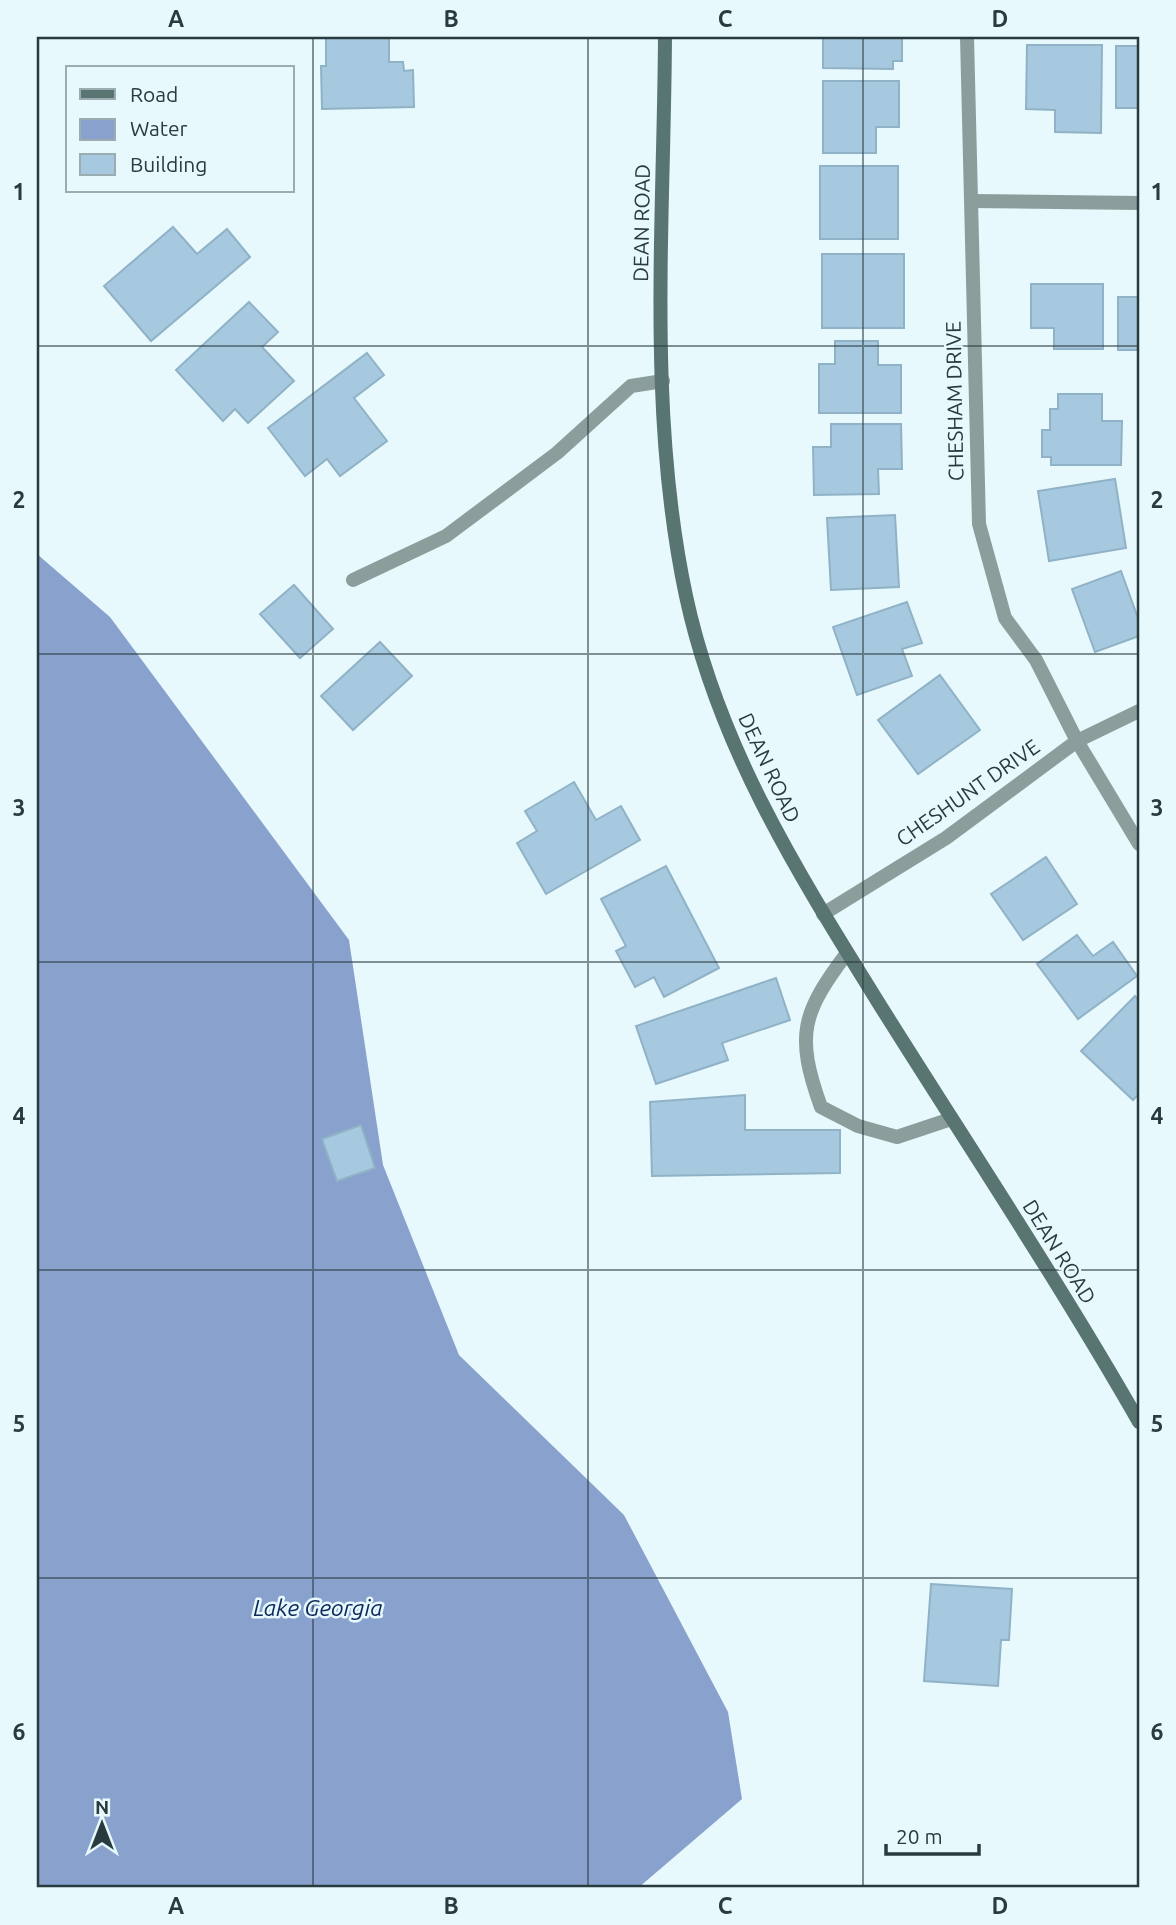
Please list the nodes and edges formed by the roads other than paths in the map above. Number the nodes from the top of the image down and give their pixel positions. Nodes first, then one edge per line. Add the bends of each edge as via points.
1 (665, 37) edge
2 (967, 37) edge
3 (971, 201) junction
4 (1139, 203) edge
5 (663, 382) junction
6 (352, 580) dead end
7 (1139, 711) edge
8 (1077, 741) junction
9 (1139, 844) edge
10 (822, 914) junction
11 (847, 953) junction
12 (951, 1119) junction
13 (1139, 1422) edge

1 - 5 main road, DEAN ROAD
2 - 3 street, CHESHAM DRIVE
3 - 4 street
3 - 8 street, CHESHAM DRIVE via 979,524 1005,618 1035,660
5 - 6 street via 631,386 557,453 446,536
5 - 10 main road, DEAN ROAD via 666,466 676,544 711,688 749,781
7 - 8 street, CHESHUNT DRIVE
8 - 9 street, CHESHAM DRIVE
8 - 10 street, CHESHUNT DRIVE via 946,838
10 - 11 main road, DEAN ROAD
11 - 12 main road, DEAN ROAD
11 - 12 street via 819,991 806,1023 807,1069 821,1107 858,1126 897,1137
12 - 13 main road, DEAN ROAD

